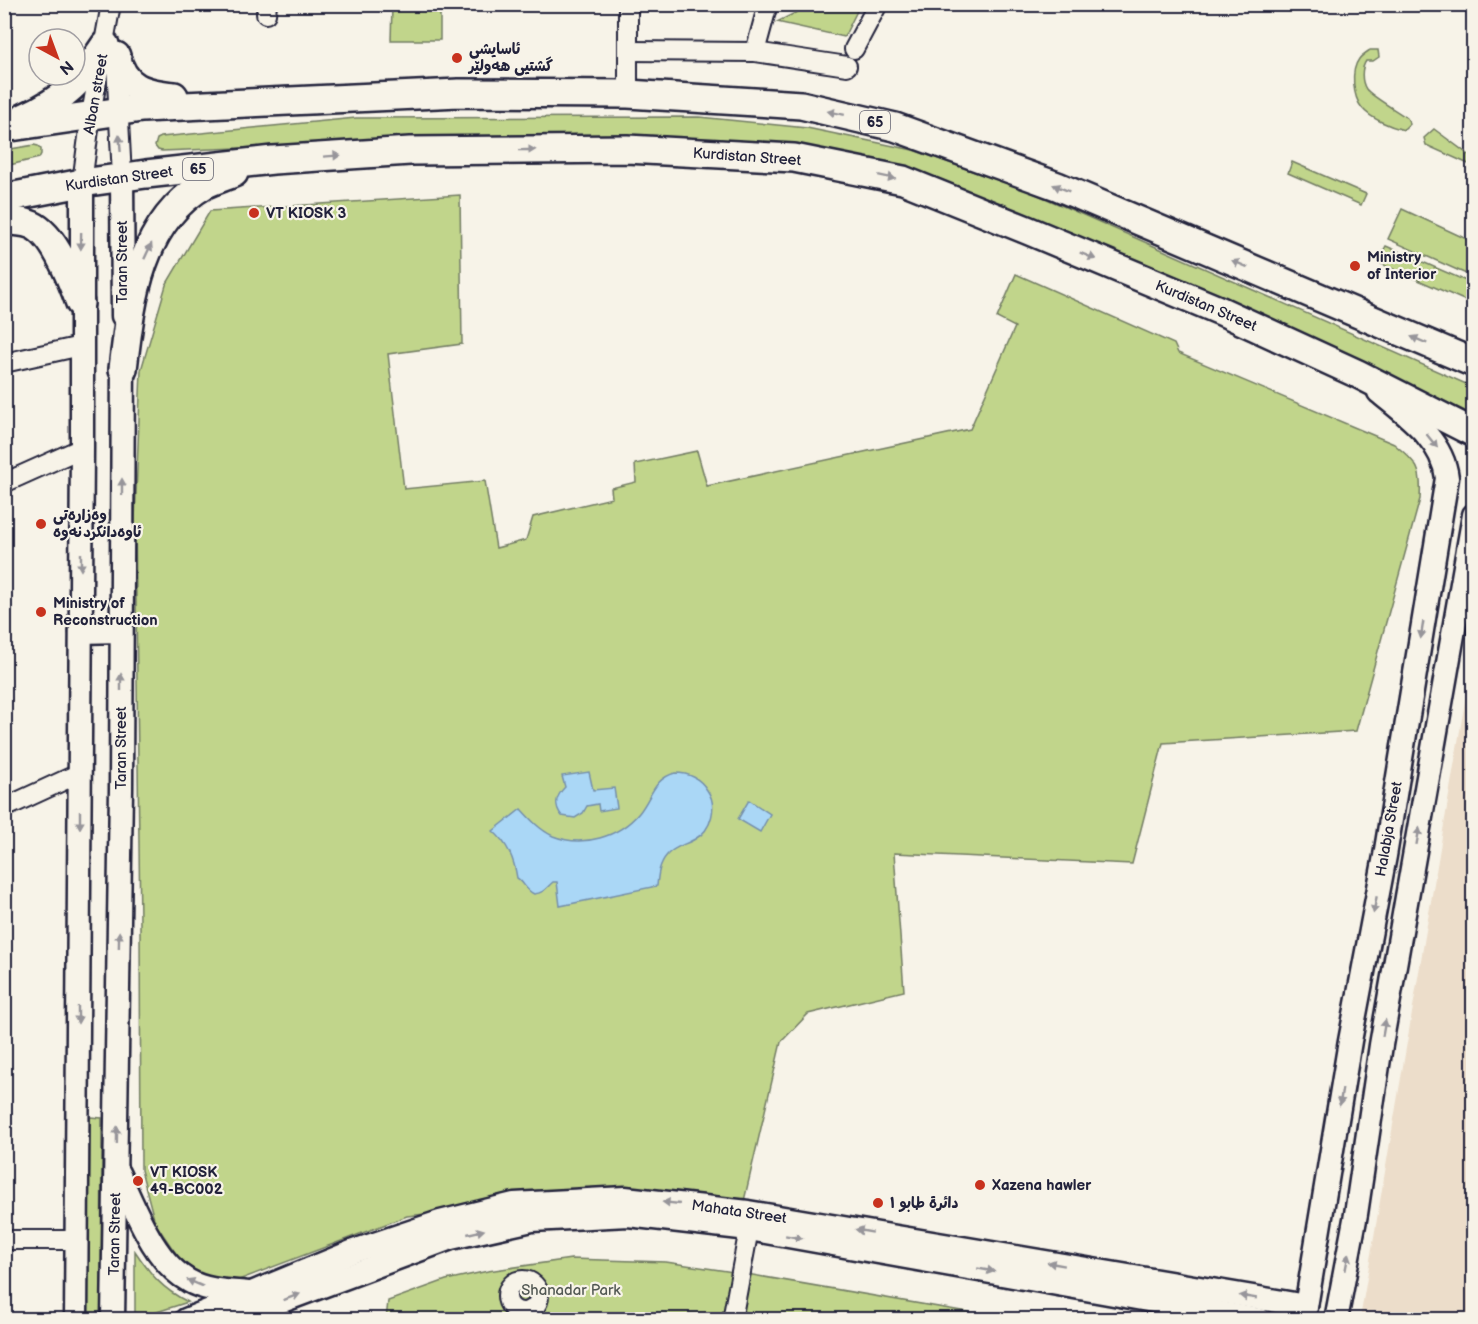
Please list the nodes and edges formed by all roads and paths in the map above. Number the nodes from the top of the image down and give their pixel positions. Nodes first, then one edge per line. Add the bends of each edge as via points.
1 (112, 4) edge
2 (628, 4) edge
3 (878, 4) edge
4 (771, 6) edge
5 (854, 49) dead end
6 (111, 50) junction
7 (628, 51) junction
8 (755, 51) junction
9 (847, 66) dead end
10 (627, 94) junction
11 (232, 102) junction
12 (117, 110) junction
13 (91, 114) junction
14 (4, 127) edge
15 (273, 160) junction
16 (122, 177) junction
17 (82, 183) junction
18 (4, 198) edge
19 (4, 221) edge
20 (80, 303) junction
21 (81, 346) junction
22 (4, 363) edge
23 (1473, 363) edge
24 (123, 369) junction
25 (1358, 374) junction
26 (1473, 433) edge
27 (82, 448) junction
28 (4, 483) edge
29 (1473, 515) edge
30 (121, 631) junction
31 (81, 632) junction
32 (1409, 712) junction
33 (1438, 716) junction
34 (80, 773) junction
35 (4, 808) edge
36 (1347, 1065) junction
37 (1378, 1070) junction
38 (117, 1169) junction
39 (749, 1229) junction
40 (4, 1239) edge
41 (76, 1240) junction
42 (253, 1294) junction
43 (1305, 1313) edge
44 (76, 1320) edge
45 (113, 1320) edge
46 (186, 1320) edge
47 (238, 1320) edge
48 (732, 1320) edge
49 (1260, 1320) edge
50 (1336, 1320) edge

1 - 6 street, Alban street
2 - 7 street
3 - 5 street
4 - 8 street
6 - 11 highway via 128,81 142,91
6 - 12 street, Alban street
6 - 13 street, Alban street
6 - 14 highway via 62,98
7 - 8 street
7 - 10 street
8 - 9 street
10 - 11 highway, 65 via 459,93
23 -> 10 highway, 65 via 1057,186 895,127 801,105
11 - 12 highway, 65
12 - 13 highway, 65
16 -> 12 street, Alban street
13 - 14 highway, 65
13 - 17 street, Alban street
15 - 16 highway, Kurdistan Street / 65
24 -> 15 highway via 130,309 139,274 162,226 181,202 205,184
15 -> 25 highway, Kurdistan Street / 65 via 410,151 627,149 804,160 903,180 1221,311
16 - 17 highway, Kurdistan Street / 65
16 - 24 main road, Taran Street
17 - 18 highway, Kurdistan Street / 65
17 -> 20 main road
19 - 20 highway via 34,226 45,235 70,273
20 - 21 main road
21 - 22 street
21 - 27 main road
30 -> 24 main road, Taran Street
25 - 26 highway, Kurdistan Street / 65
25 -> 32 main road, Halabja Street via 1418,425 1446,467
27 - 28 street
27 -> 31 main road
29 - 33 main road, Halabja Street
30 - 31 main road
38 -> 30 main road, Taran Street
31 - 34 main road
32 - 33 main road
32 -> 36 main road, Halabja Street
37 -> 33 main road, Halabja Street
34 - 35 street
34 -> 41 main road
36 - 37 main road
36 -> 43 main road, Halabja Street
50 -> 37 main road, Halabja Street
42 -> 38 main road via 206,1288 170,1266 148,1238
38 - 45 main road, Taran Street
47 -> 39 main road, Mahata Street via 451,1238 532,1220 628,1215
39 - 48 street
39 -> 49 main road, Mahata Street
40 - 41 street
41 - 44 main road
43 -> 42 main road, Mahata Street via 748,1212 626,1198 514,1204 440,1221 354,1251
42 - 46 main road, Mahata Street

